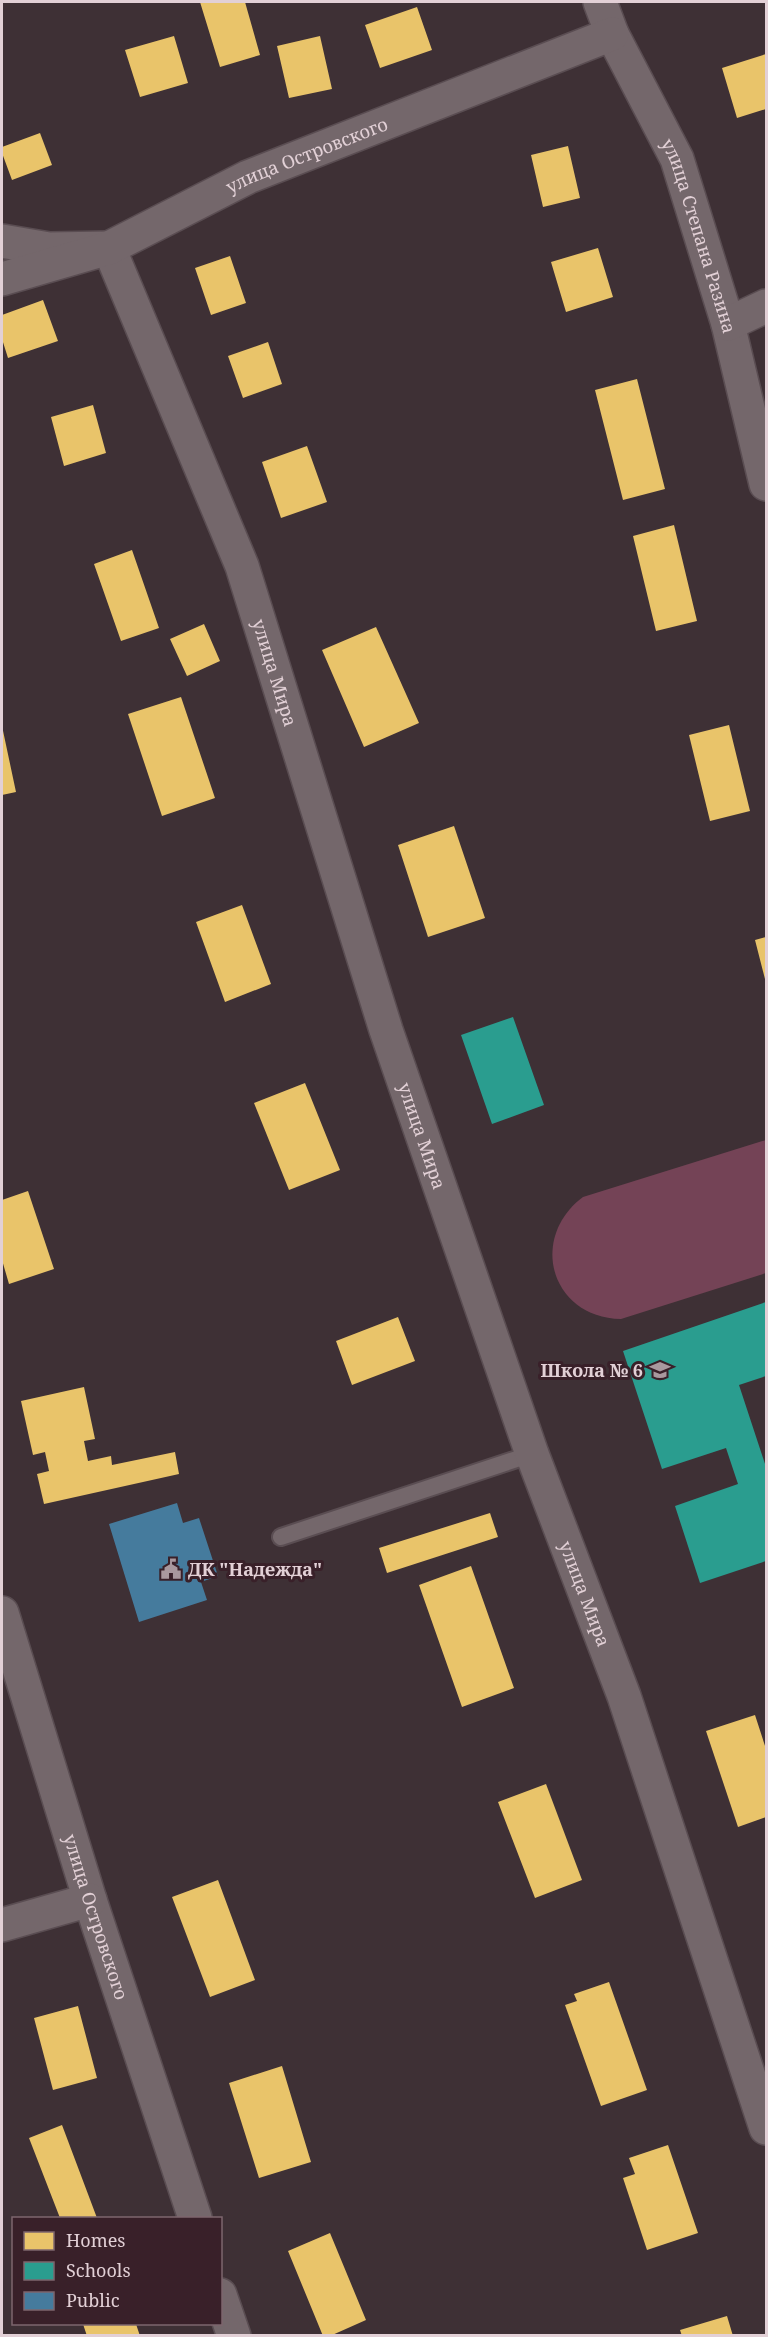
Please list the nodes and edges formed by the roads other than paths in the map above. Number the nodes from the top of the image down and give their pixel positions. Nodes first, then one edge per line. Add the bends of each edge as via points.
1 (600, 2) edge
2 (612, 34) junction
3 (2, 241) edge
4 (108, 248) junction
5 (2, 279) edge
6 (766, 306) edge
7 (728, 324) junction
8 (766, 484) edge
9 (532, 1454) junction
10 (281, 1537) dead end
11 (2, 1613) edge
12 (90, 1900) junction
13 (2, 1925) edge
14 (766, 2128) edge
15 (195, 2217) edge
16 (222, 2301) edge
17 (234, 2336) edge

1 - 2 street, улица Степана Разина
2 - 4 street, улица Островского via 248,177
2 - 7 street, улица Степана Разина via 677,159
3 - 4 street via 49,249
4 - 5 street, улица Островского
4 - 9 street, улица Мира via 242,566 386,1030
6 - 7 street
7 - 8 street, улица Степана Разина
9 - 10 lane
9 - 14 street, улица Мира via 624,1696
11 - 12 street, улица Островского
12 - 13 street
12 - 15 street, улица Островского
16 - 17 street

